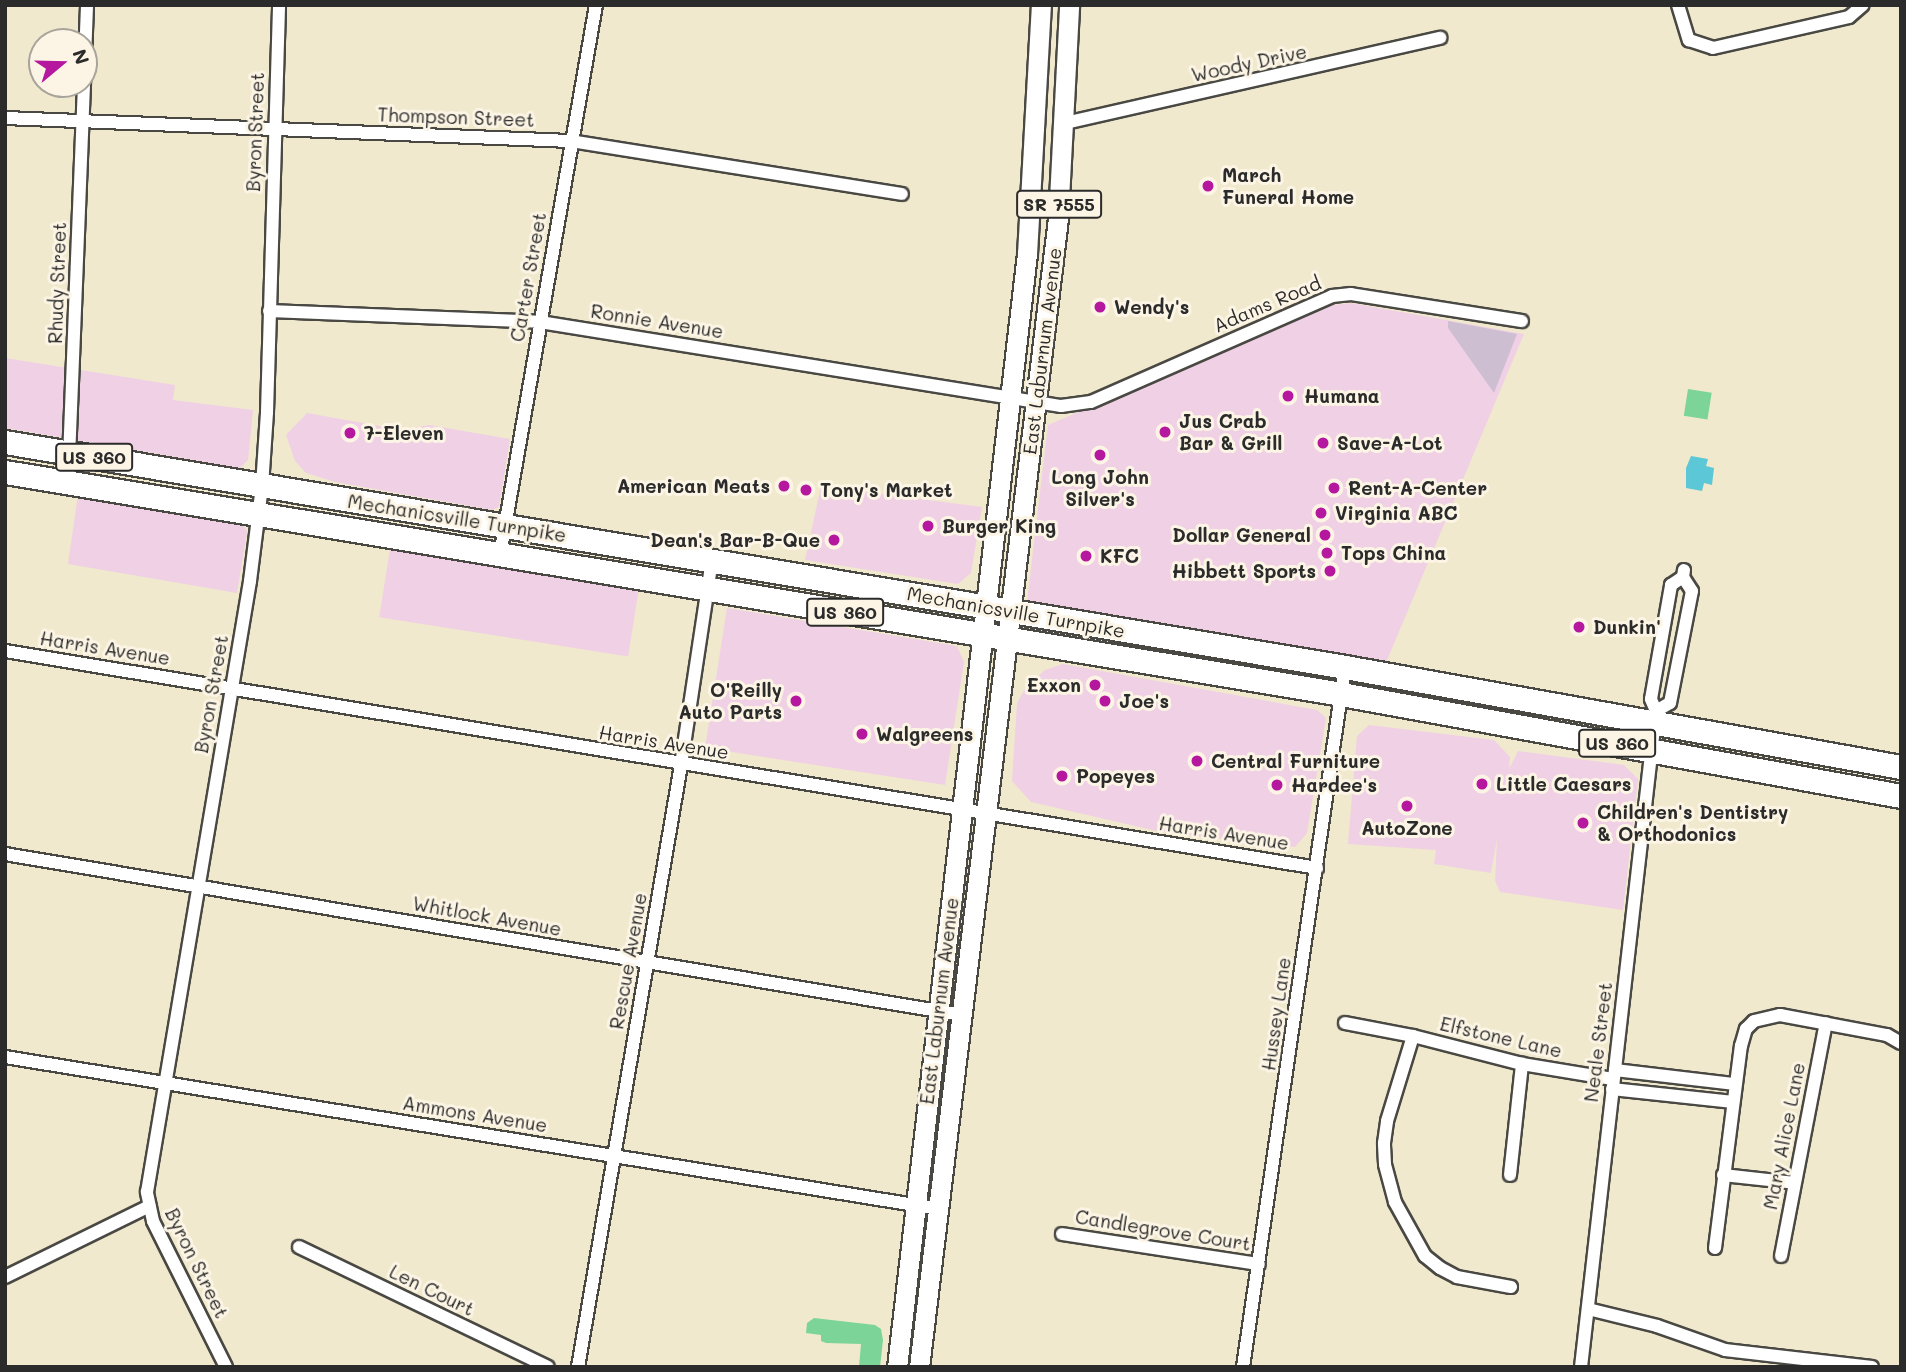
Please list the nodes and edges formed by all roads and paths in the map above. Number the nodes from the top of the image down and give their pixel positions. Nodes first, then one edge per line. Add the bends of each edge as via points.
1 (87, 5) edge
2 (279, 5) edge
3 (596, 5) edge
4 (1041, 5) edge
5 (1069, 5) edge
6 (1678, 5) edge
7 (1863, 5) edge
8 (86, 28) edge
9 (1440, 38) dead end
10 (84, 98) edge
11 (5, 117) edge
12 (83, 123) junction
13 (1065, 123) junction
14 (275, 130) junction
15 (571, 141) junction
16 (902, 194) dead end
17 (269, 311) junction
18 (1522, 321) dead end
19 (540, 322) junction
20 (1011, 398) junction
21 (1036, 402) junction
22 (5, 442) edge
23 (70, 453) junction
24 (5, 472) edge
25 (68, 482) junction
26 (262, 486) junction
27 (258, 514) junction
28 (505, 526) junction
29 (500, 555) junction
30 (712, 561) junction
31 (708, 589) junction
32 (986, 607) junction
33 (1012, 611) junction
34 (983, 635) junction
35 (1007, 639) junction
36 (5, 651) edge
37 (1345, 667) junction
38 (231, 689) junction
39 (1341, 694) junction
40 (1656, 716) junction
41 (1651, 749) junction
42 (681, 765) junction
43 (1901, 767) edge
44 (1901, 796) edge
45 (961, 811) junction
46 (986, 815) junction
47 (5, 854) edge
48 (1317, 868) junction
49 (199, 887) junction
50 (648, 962) junction
51 (937, 1011) junction
52 (962, 1015) junction
53 (1345, 1023) dead end
54 (1826, 1023) junction
55 (1413, 1036) junction
56 (1901, 1043) edge
57 (5, 1057) edge
58 (1522, 1064) junction
59 (1613, 1079) junction
60 (166, 1082) junction
61 (1735, 1084) junction
62 (1733, 1102) junction
63 (615, 1157) junction
64 (1510, 1175) dead end
65 (1723, 1175) junction
66 (1795, 1184) junction
67 (915, 1205) junction
68 (149, 1206) junction
69 (939, 1209) junction
70 (1062, 1234) dead end
71 (299, 1247) dead end
72 (1715, 1248) dead end
73 (1781, 1256) dead end
74 (1259, 1264) junction
75 (5, 1277) edge
76 (1511, 1287) dead end
77 (1588, 1309) junction
78 (1799, 1363) edge
79 (226, 1367) edge
80 (548, 1367) edge
81 (578, 1367) edge
82 (897, 1367) edge
83 (919, 1367) edge
84 (1243, 1367) edge
85 (1581, 1367) edge
86 (1872, 1367) edge

1 - 8 street, Rhudy Street
2 - 14 street, Byron Street
3 - 15 street, Carter Street
4 - 20 main road, East Laburnum Avenue / SR 7555 via 1030,216
5 - 13 main road, East Laburnum Avenue / SR 7555
6 - 7 street via 1689,40 1713,48 1849,17
9 - 13 street, Woody Drive
10 - 12 street, Rhudy Street
11 - 12 street, Thompson Street
12 - 14 street, Thompson Street
12 - 23 street, Rhudy Street
13 - 21 main road, East Laburnum Avenue / SR 7555
14 - 15 street, Thompson Street
14 - 17 street, Byron Street
15 - 16 street, Thompson Street
15 - 19 street, Carter Street
17 - 19 street, Ronnie Avenue
17 - 26 street, Byron Street
18 - 21 street, Adams Road via 1351,294 1332,296 1091,402 1061,406
19 - 20 street, Ronnie Avenue
19 - 28 street, Carter Street
20 - 21 street, Ronnie Avenue
20 - 32 main road, East Laburnum Avenue / SR 7555
21 - 33 main road, East Laburnum Avenue / SR 7555
22 - 23 highway, Mechanicsville Turnpike / US 360
23 - 25 street, Rhudy Street
23 - 26 highway, Mechanicsville Turnpike / US 360
24 - 25 highway, Mechanicsville Turnpike / US 360
25 - 27 highway, Mechanicsville Turnpike / US 360
26 - 27 street, Byron Street
26 - 28 highway, Mechanicsville Turnpike / US 360
27 - 29 highway, Mechanicsville Turnpike / US 360
27 - 38 street, Byron Street
28 - 29 street, Carter Street
28 - 30 highway, Mechanicsville Turnpike / US 360
29 - 31 highway, Mechanicsville Turnpike / US 360
30 - 31 street, Rescue Avenue
30 - 32 highway, Mechanicsville Turnpike / US 360
31 - 34 highway, Mechanicsville Turnpike / US 360
31 - 42 street, Rescue Avenue
32 - 33 highway, Mechanicsville Turnpike / US 360
32 - 34 main road, East Laburnum Avenue
33 - 35 main road, East Laburnum Avenue
33 - 37 highway, Mechanicsville Turnpike / US 360
34 - 35 highway, Mechanicsville Turnpike / US 360
34 - 45 main road, East Laburnum Avenue
35 - 39 highway, Mechanicsville Turnpike / US 360
35 - 46 main road, East Laburnum Avenue
36 - 38 street, Harris Avenue
37 - 39 street, Hussey Lane
37 - 40 highway, Mechanicsville Turnpike / US 360
38 - 42 street, Harris Avenue
38 - 49 street, Byron Street
39 - 41 highway, Mechanicsville Turnpike / US 360
39 - 48 street, Hussey Lane
40 - 40 street, Neale Street via 1670,703 1692,591 1684,574 1671,586 1651,699
40 - 41 street, Neale Street
40 - 43 highway, Mechanicsville Turnpike / US 360
41 - 44 highway, Mechanicsville Turnpike / US 360
41 - 59 street, Neale Street
42 - 45 street, Harris Avenue
42 - 50 street, Rescue Avenue
45 - 46 street, Harris Avenue
45 - 51 main road, East Laburnum Avenue
46 - 48 street, Harris Avenue
46 - 52 main road, East Laburnum Avenue
47 - 49 street, Whitlock Avenue
48 - 74 street, Hussey Lane
49 - 50 street, Whitlock Avenue
49 - 60 street, Byron Street
50 - 51 street, Whitlock Avenue
50 - 63 street, Rescue Avenue
51 - 52 street, Whitlock Avenue
51 - 67 main road, East Laburnum Avenue
52 - 69 main road, East Laburnum Avenue
53 - 55 street
54 - 56 street via 1887,1035
54 - 61 street via 1780,1015 1754,1021 1746,1029
54 - 66 street, Mary Alice Lane
55 - 58 street, Elfstone Lane
55 - 76 street, Elfstone Lane via 1384,1143 1395,1202 1424,1256 1440,1268 1457,1277
57 - 60 street, Ammons Avenue
58 - 59 street, Elfstone Lane
58 - 64 street
59 - 61 street
59 - 62 street
59 - 77 street, Neale Street
60 - 63 street, Ammons Avenue
60 - 68 street, Byron Street via 147,1192
61 - 62 street
62 - 65 street
63 - 67 street, Ammons Avenue
63 - 81 street, Rescue Avenue
65 - 66 street
65 - 72 street
66 - 73 street, Mary Alice Lane
67 - 69 street, Ammons Avenue
67 - 82 main road, East Laburnum Avenue
68 - 75 street
68 - 79 street, Byron Street
69 - 83 main road, East Laburnum Avenue
70 - 74 street, Candlegrove Court
71 - 80 street, Len Court
74 - 84 street, Hussey Lane
77 - 78 street via 1657,1326 1724,1350
77 - 85 street, Neale Street
78 - 86 street

